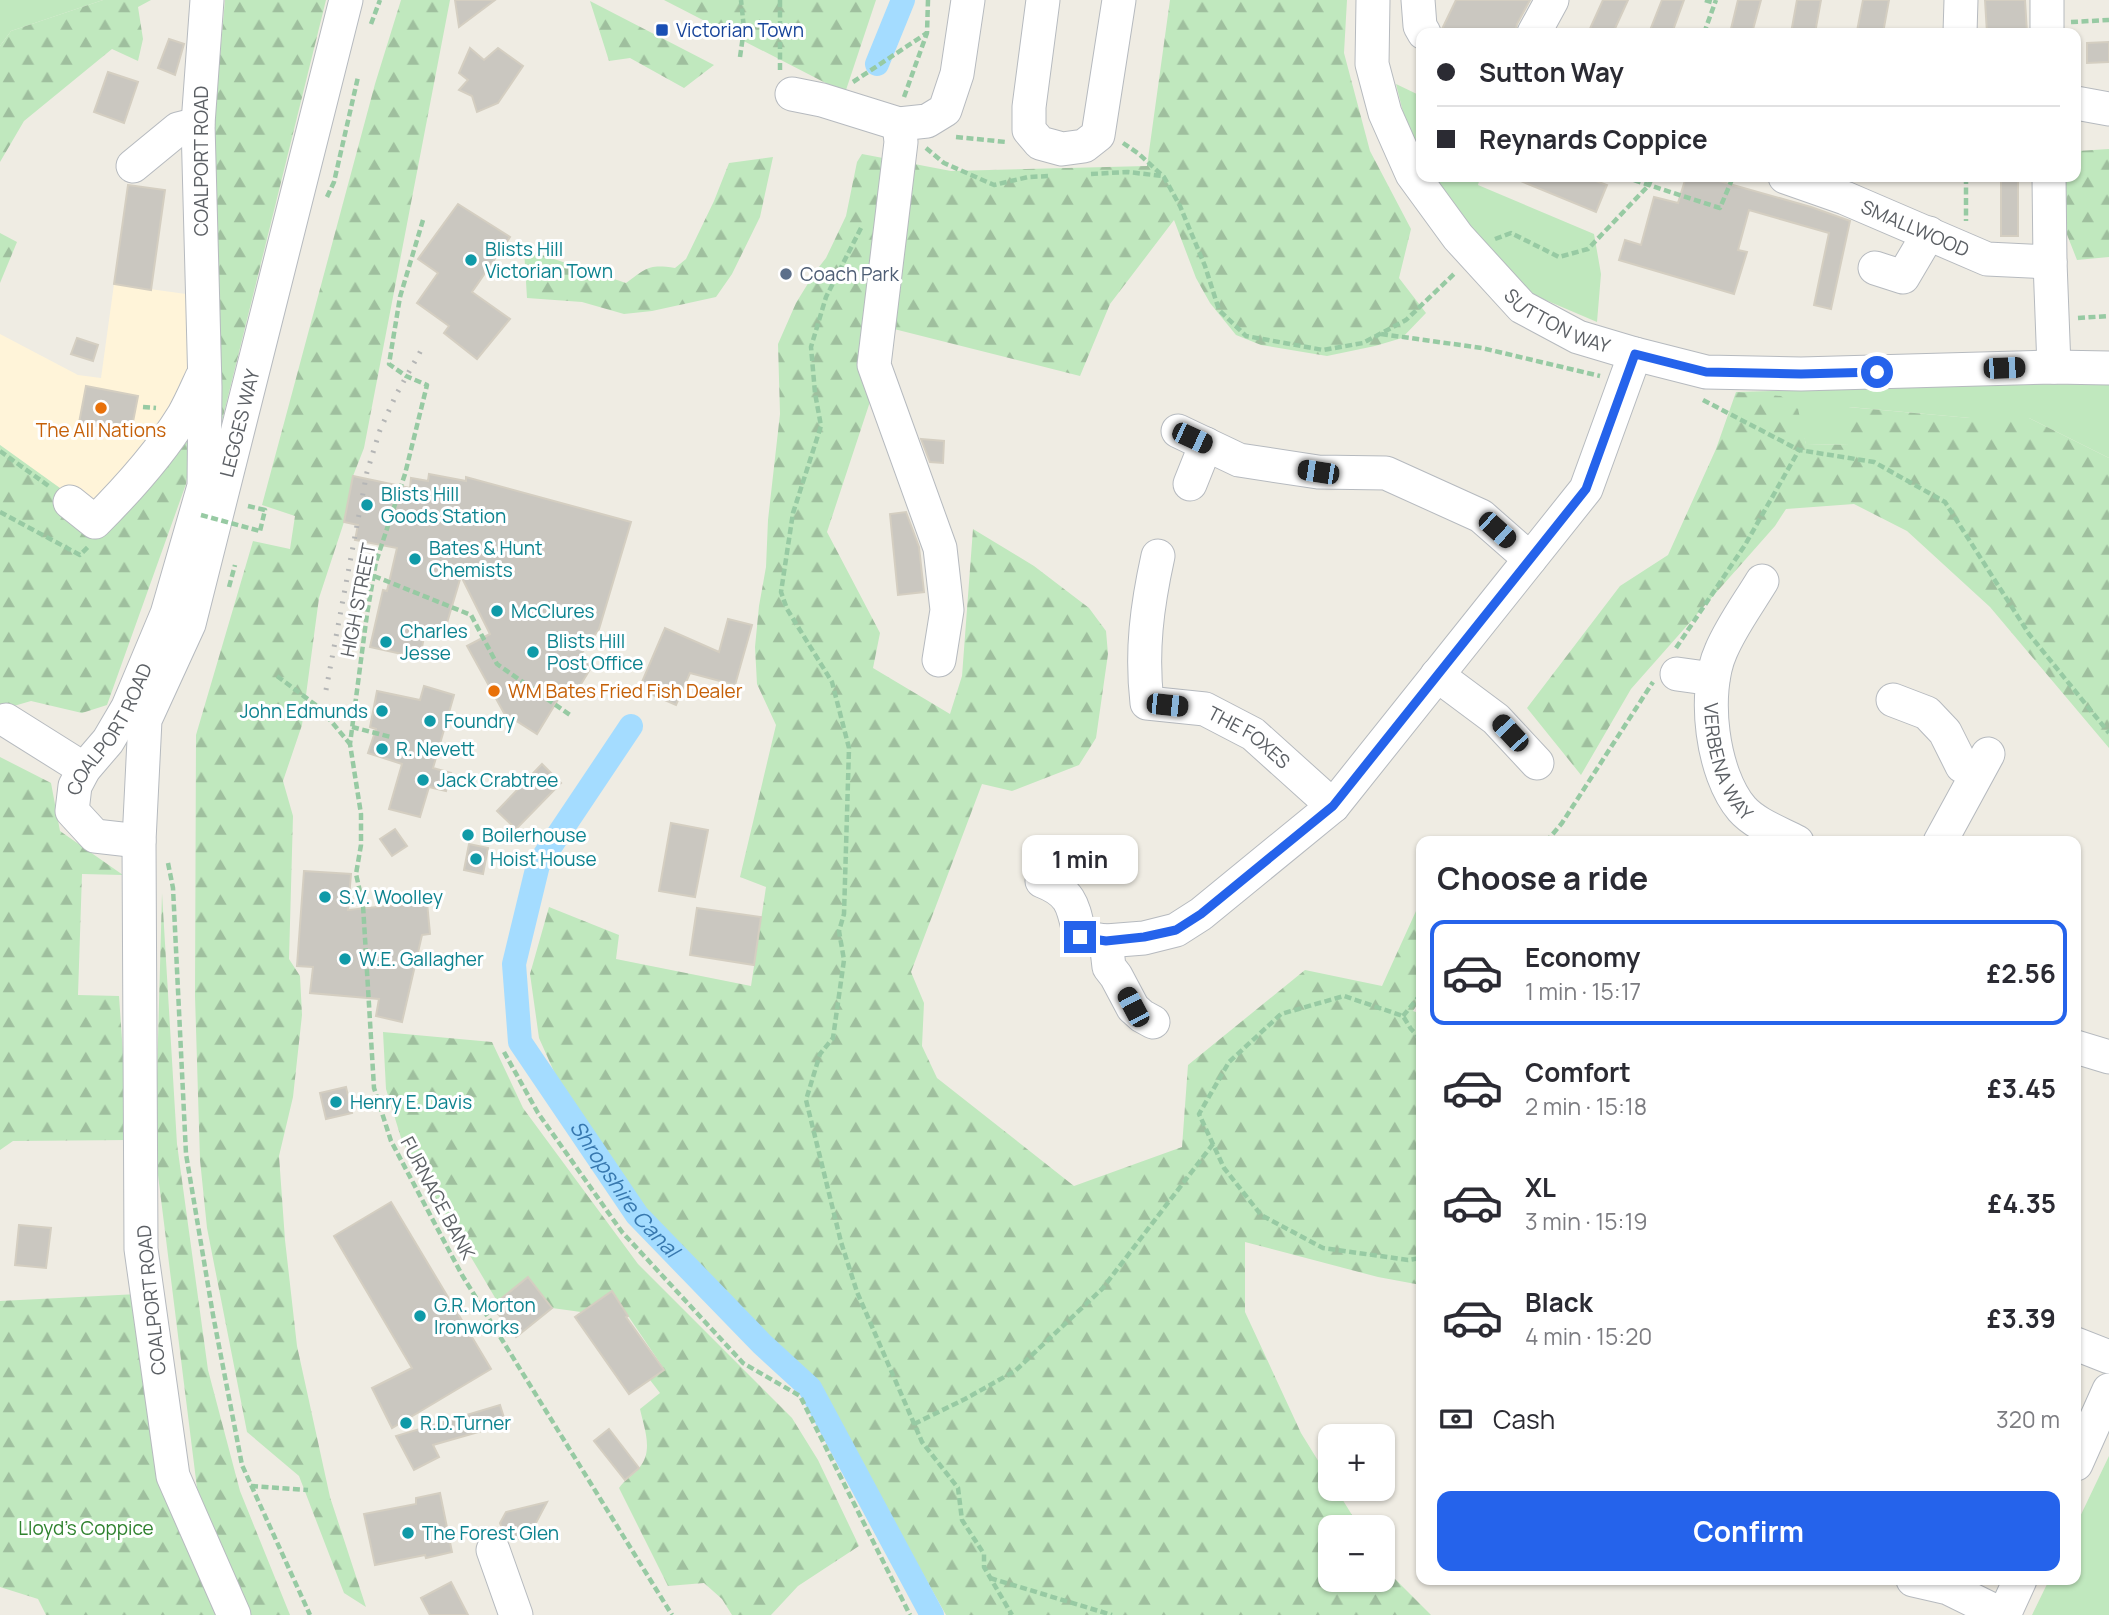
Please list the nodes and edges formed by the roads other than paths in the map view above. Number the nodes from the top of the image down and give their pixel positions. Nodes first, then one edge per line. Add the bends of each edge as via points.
1 (207, 0) edge
2 (346, 0) edge
3 (968, 0) edge
4 (1043, 0) edge
5 (1119, 0) edge
6 (1373, 0) edge
7 (1418, 0) edge
8 (1552, 0) edge
9 (1961, 0) edge
10 (1421, 28) edge
11 (1537, 28) edge
12 (1960, 28) edge
13 (807, 97) road end
14 (2081, 104) edge
15 (2109, 109) edge
16 (899, 123) junction
17 (198, 124) junction
18 (133, 166) dead end
19 (1416, 180) edge
20 (1418, 182) edge
21 (1799, 182) edge
22 (2049, 182) edge
23 (1928, 233) junction
24 (2050, 262) junction
25 (1875, 268) dead end
26 (1630, 367) junction
27 (2054, 367) junction
28 (2109, 368) edge
29 (205, 372) junction
30 (1190, 484) dead end
31 (83, 512) road end
32 (1158, 556) dead end
33 (1530, 559) junction
34 (1762, 581) dead end
35 (939, 660) dead end
36 (1717, 665) junction
37 (1677, 674) dead end
38 (1437, 675) junction
39 (1893, 699) dead end
40 (6, 720) dead end
41 (1537, 763) dead end
42 (84, 769) junction
43 (1333, 806) junction
44 (1785, 836) edge
45 (1942, 836) edge
46 (139, 841) junction
47 (1042, 881) dead end
48 (1098, 948) junction
49 (1153, 1021) dead end
50 (2081, 1049) edge
51 (2109, 1057) edge
52 (2081, 1346) edge
53 (2109, 1357) edge
54 (2109, 1390) edge
55 (2081, 1453) edge
56 (493, 1550) dead end
57 (1935, 1585) edge
58 (2018, 1585) edge
59 (234, 1615) edge
60 (516, 1615) edge
61 (2004, 1615) edge

1 - 17 street, COALPORT ROAD
2 - 46 street, LEGGES WAY via 189,625 145,720
3 - 16 street via 957,74 945,110 926,121
4 - 5 street via 1029,130 1040,143 1062,149 1084,146 1098,135
6 - 19 street, SUTTON WAY via 1372,64 1385,113
7 - 10 street
8 - 11 street
9 - 12 street
13 - 16 street
14 - 15 street
16 - 35 street via 901,142 874,365 940,548 947,610
17 - 18 street via 178,129
17 - 29 street, COALPORT ROAD
20 - 26 street, SUTTON WAY via 1458,237 1522,307
21 - 23 street, SMALLWOOD
22 - 24 street
23 - 24 street, SMALLWOOD via 1987,259
23 - 25 street via 1903,277
24 - 27 street
26 - 27 street, SUTTON WAY via 1801,374
26 - 33 street via 1586,489
27 - 28 street, SUTTON WAY
29 - 31 street via 183,416 117,500
29 - 42 street, COALPORT ROAD via 204,486 167,614 128,706 108,741
30 - 33 street via 1192,438 1239,460 1318,472 1386,473 1481,516
32 - 43 street, THE FOXES via 1145,630 1147,703 1205,709 1253,734
33 - 38 street
34 - 36 street
36 - 37 street
36 - 44 street, VERBENA WAY via 1712,708 1719,767 1743,811
38 - 41 street via 1496,719
38 - 43 street
39 - 45 street via 1927,713 1969,764
40 - 42 street
42 - 46 street, COALPORT ROAD via 75,786 72,811 94,836
43 - 48 street via 1176,930
46 - 59 street, COALPORT ROAD via 130,976 141,1249 173,1476
47 - 48 street via 1069,896
48 - 49 street via 1133,1007
50 - 51 street
52 - 53 street
54 - 55 street
56 - 60 street
57 - 61 street
58 - 61 street

